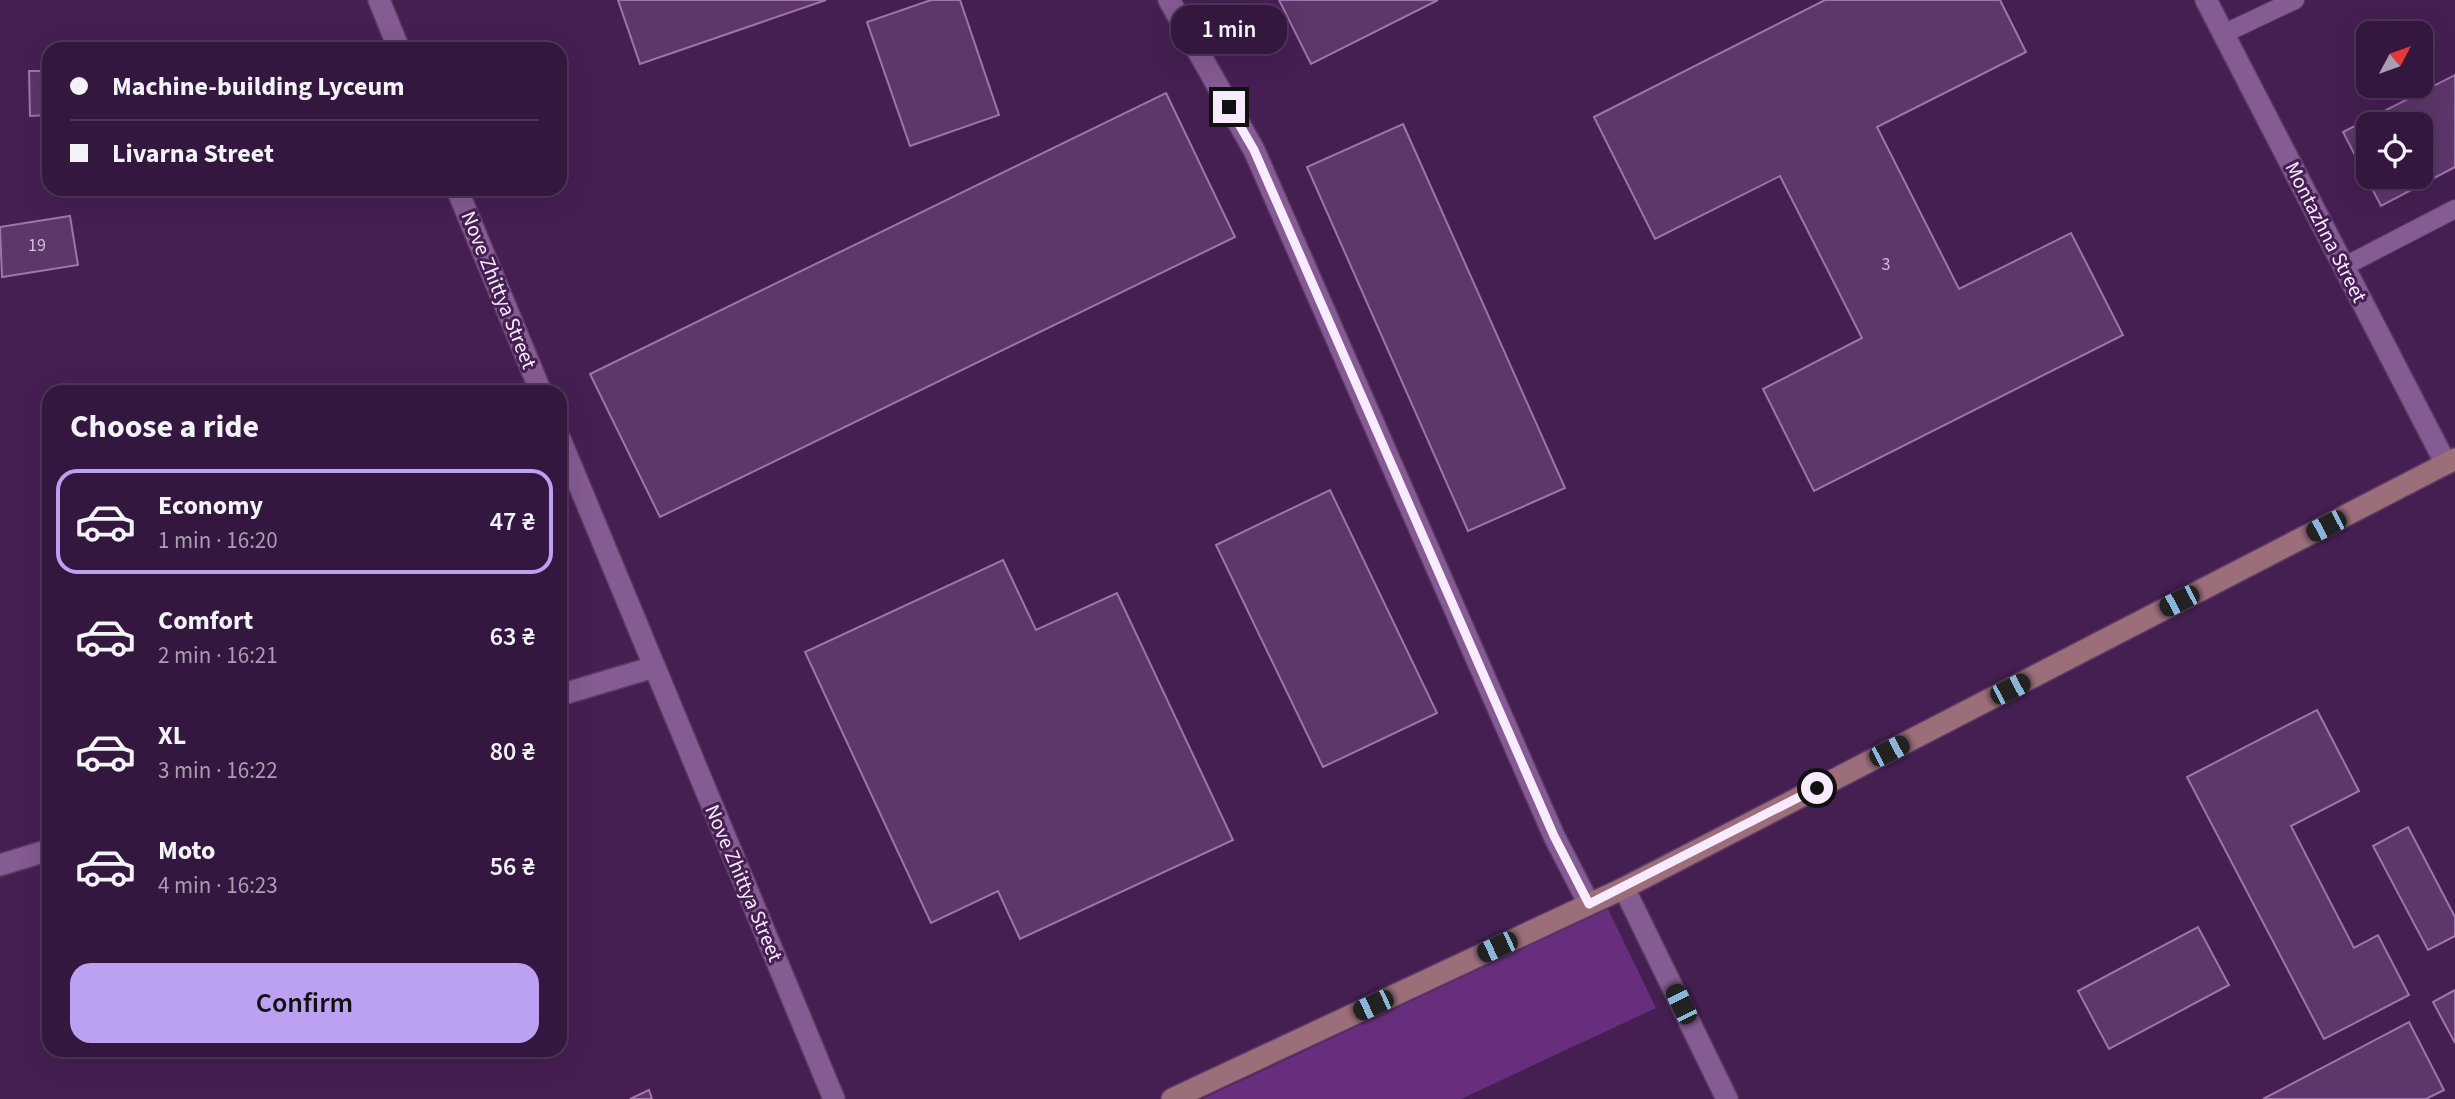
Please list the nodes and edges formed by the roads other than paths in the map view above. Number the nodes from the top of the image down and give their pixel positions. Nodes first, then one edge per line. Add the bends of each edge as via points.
1 (379, 0) edge
2 (1169, 0) edge
3 (2206, 0) edge
4 (2295, 0) edge
5 (2223, 34) junction
6 (396, 42) edge
7 (460, 196) edge
8 (2455, 209) edge
9 (2343, 267) junction
10 (538, 385) edge
11 (567, 456) edge
12 (2450, 462) edge
13 (654, 667) junction
14 (567, 693) edge
15 (42, 852) edge
16 (0, 865) edge
17 (1624, 888) junction
18 (1589, 904) junction
19 (834, 1099) edge
20 (1172, 1099) edge
21 (1727, 1099) edge

1 - 6 street
2 - 18 street via 1254,150 1554,836
3 - 5 street, Montazhna Street
4 - 5 lane
5 - 9 street, Montazhna Street
7 - 10 street, Nove Zhittya Street
8 - 9 lane
9 - 12 street, Montazhna Street
11 - 13 street, Nove Zhittya Street
12 - 17 main road
13 - 14 street
13 - 19 street, Nove Zhittya Street
15 - 16 street
17 - 18 main road
17 - 21 street
18 - 20 main road

